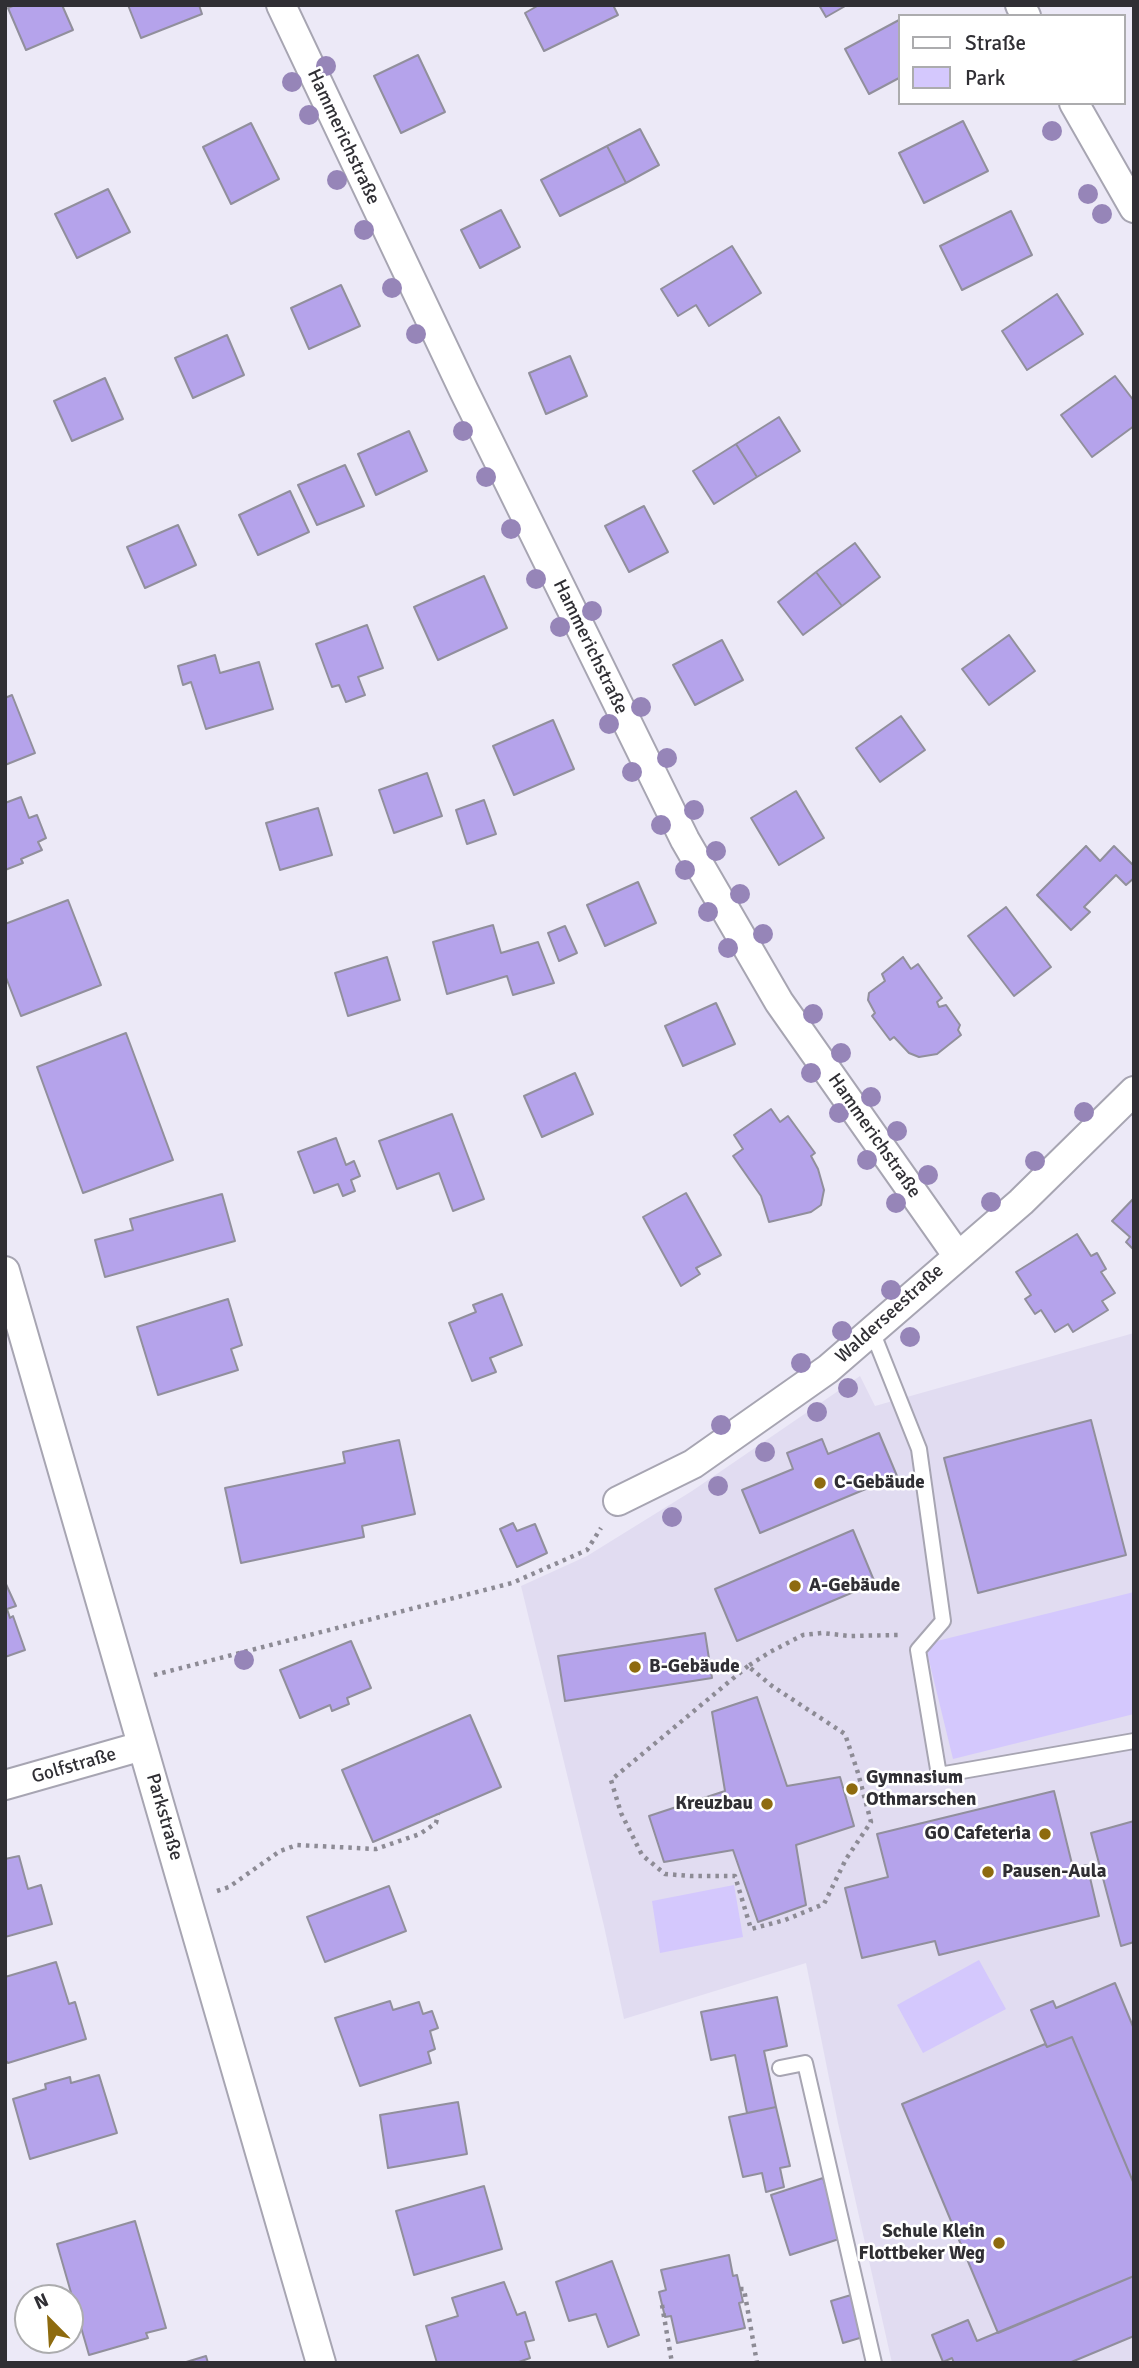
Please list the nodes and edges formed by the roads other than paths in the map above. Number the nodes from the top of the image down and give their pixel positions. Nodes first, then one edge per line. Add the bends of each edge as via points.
1 (281, 5) edge
2 (1075, 105) edge
3 (1134, 208) edge
4 (1134, 1091) edge
5 (957, 1255) junction
6 (5, 1271) edge
7 (872, 1331) junction
8 (618, 1501) road end
9 (1134, 1741) edge
10 (142, 1746) junction
11 (5, 1785) edge
12 (780, 2068) dead end
13 (321, 2363) edge
14 (874, 2363) edge

1 - 5 street, Hammerichstraße via 685,840 779,1002
2 - 3 street
4 - 5 street, Walderseestraße via 1021,1202
5 - 7 street, Walderseestraße
6 - 10 street, Parkstraße
7 - 8 street, Walderseestraße via 828,1369 693,1464
7 - 9 lane via 919,1449 943,1621 918,1650 939,1774
10 - 11 street, Golfstraße
10 - 13 street, Parkstraße
12 - 14 lane via 805,2063

